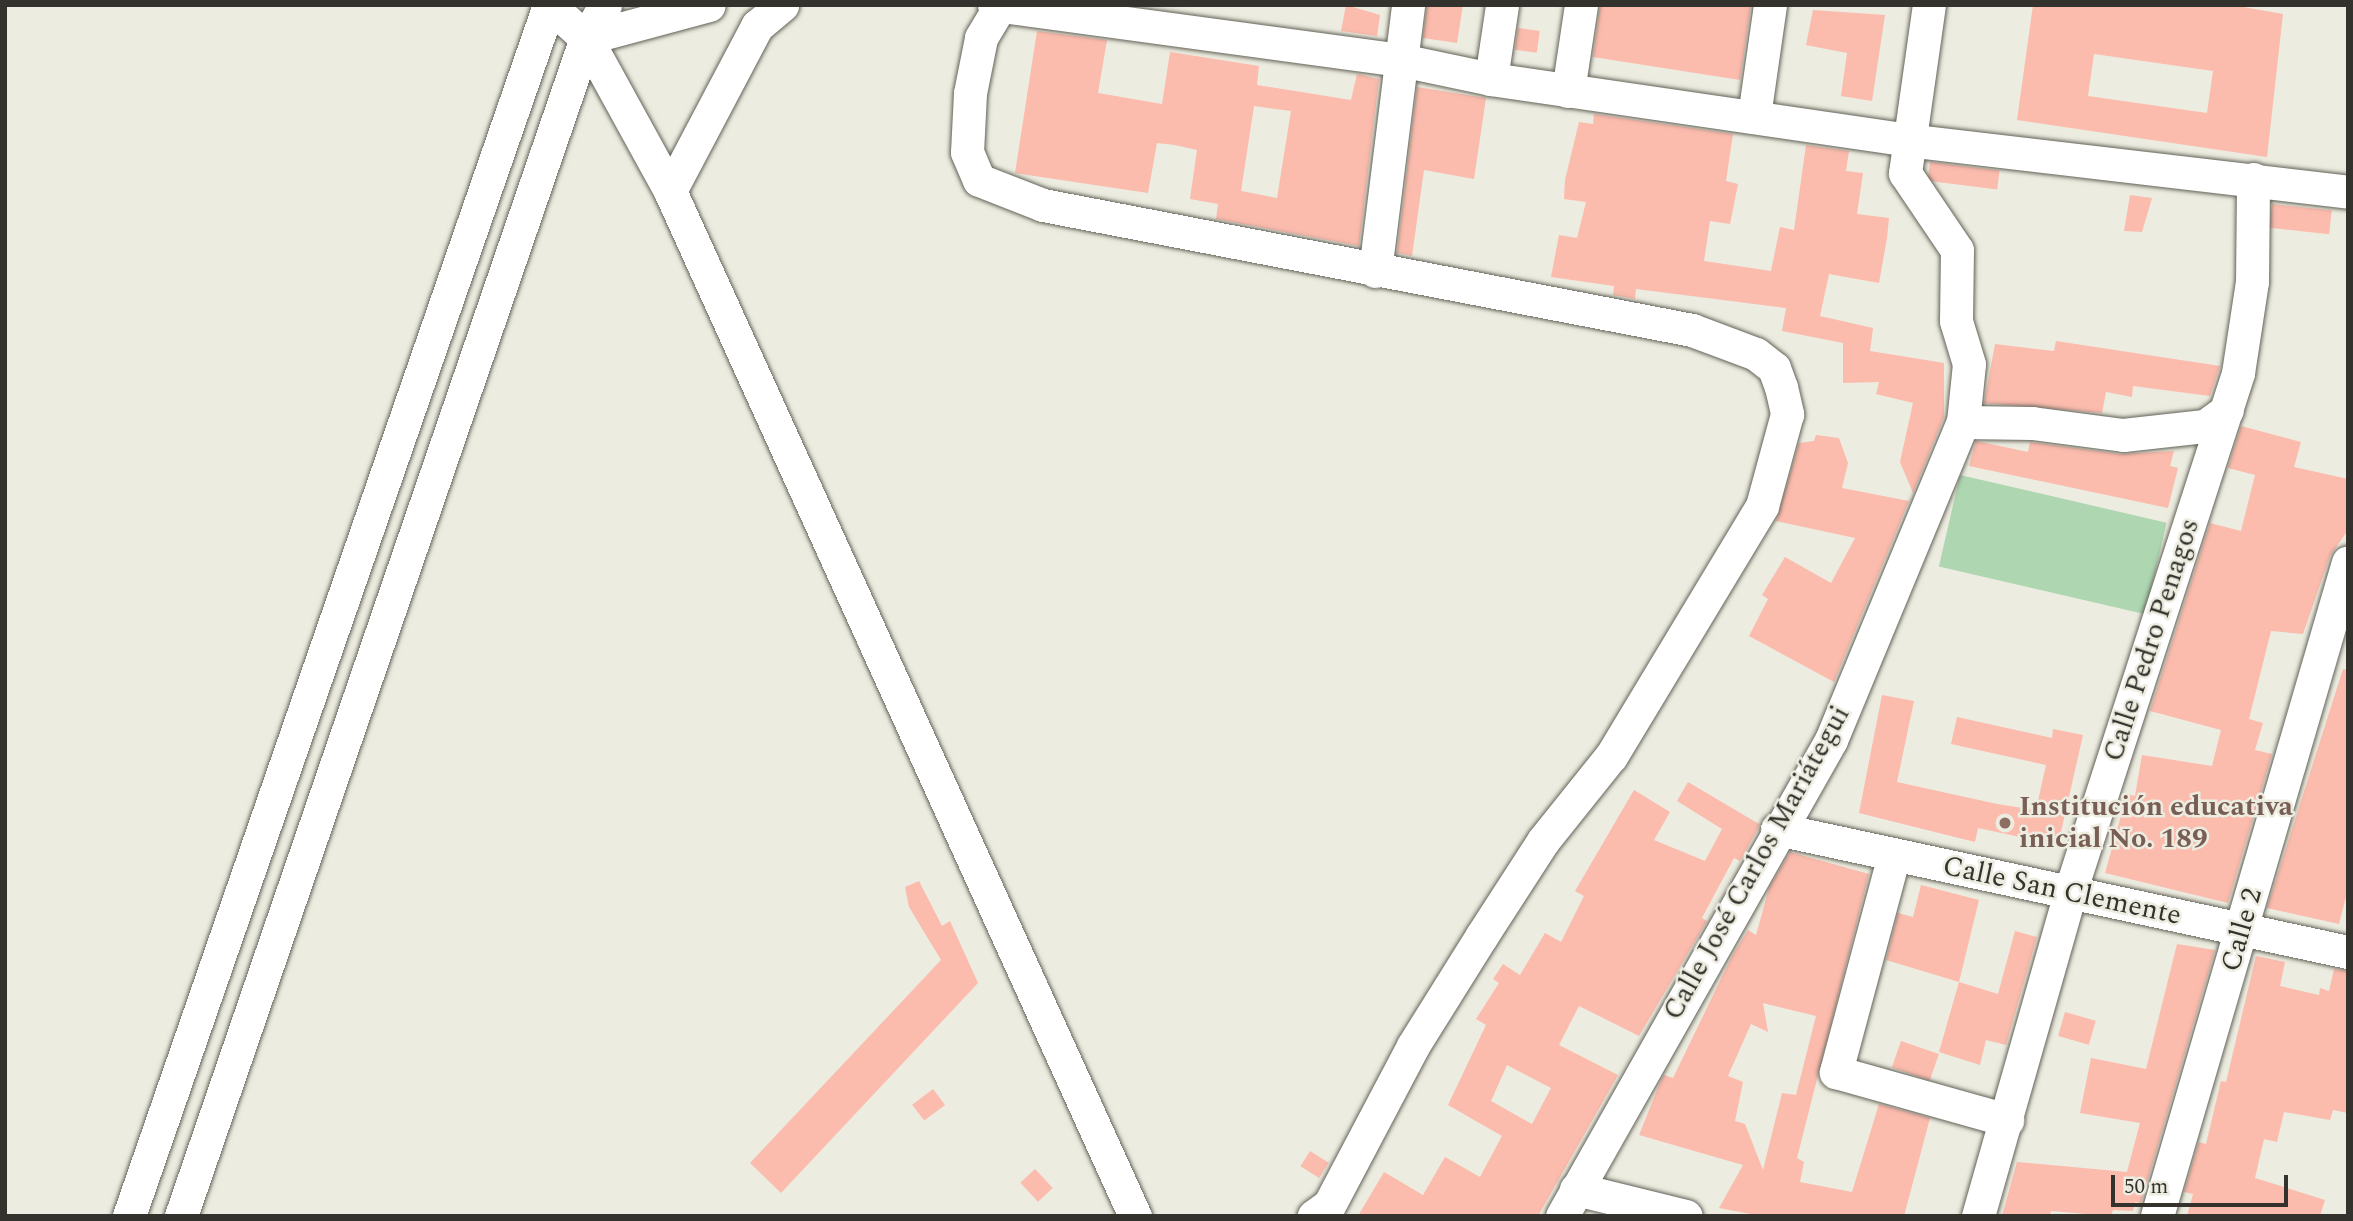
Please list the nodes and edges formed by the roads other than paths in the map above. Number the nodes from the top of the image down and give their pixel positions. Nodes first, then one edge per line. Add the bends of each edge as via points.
1 (605, 5) edge
2 (709, 5) edge
3 (782, 5) edge
4 (994, 5) edge
5 (1408, 5) edge
6 (1502, 5) edge
7 (1581, 5) edge
8 (1770, 5) edge
9 (1928, 5) edge
10 (1000, 6) edge
11 (586, 38) junction
12 (1401, 60) junction
13 (1491, 79) junction
14 (1568, 91) junction
15 (1754, 116) junction
16 (1907, 140) junction
17 (2253, 179) junction
18 (670, 191) junction
19 (2348, 192) edge
20 (1376, 271) junction
21 (2227, 410) junction
22 (1963, 422) junction
23 (2348, 562) edge
24 (1777, 829) junction
25 (1894, 855) junction
26 (2070, 892) junction
27 (2242, 929) junction
28 (2348, 952) edge
29 (2007, 1119) junction
30 (1569, 1202) edge
31 (128, 1216) edge
32 (181, 1216) edge
33 (1135, 1216) edge
34 (1314, 1216) edge
35 (1686, 1216) edge
36 (1978, 1216) edge
37 (2157, 1216) edge

1 - 11 street
2 - 11 street
3 - 18 street via 757,26
4 - 10 street
5 - 12 street
6 - 13 street
7 - 14 street
8 - 15 street
9 - 16 street, Calle José Carlos Mariátegui
10 - 12 street
10 - 20 street via 981,38 971,93 967,152 979,180 1043,205
11 - 18 street
11 - 31 street via 549,5
11 - 32 street
12 - 13 street
12 - 20 street
13 - 14 street
14 - 15 street
15 - 16 street
16 - 17 street
16 - 22 street, Calle José Carlos Mariátegui via 1908,183 1957,250 1956,321 1969,364
17 - 19 street
17 - 21 street, Calle Pedro Penagos via 2248,321
18 - 33 street
20 - 34 street via 1724,340 1774,368 1787,414 1762,506 1724,573 1611,756 1543,841 1481,937 1413,1046 1329,1205
21 - 22 street via 2205,426 2123,435 2032,423
21 - 26 street, Calle Pedro Penagos
22 - 24 street, Calle José Carlos Mariátegui via 1831,740
23 - 27 street, Calle 2
24 - 25 street, Calle San Clemente
24 - 30 street, Calle José Carlos Mariátegui
25 - 26 street, Calle San Clemente
25 - 29 street via 1836,1072
26 - 27 street, Calle San Clemente
26 - 29 street, Calle Pedro Penagos
27 - 28 street, Calle San Clemente
27 - 37 street, Calle 2
29 - 36 street, Calle Pedro Penagos
30 - 35 street

